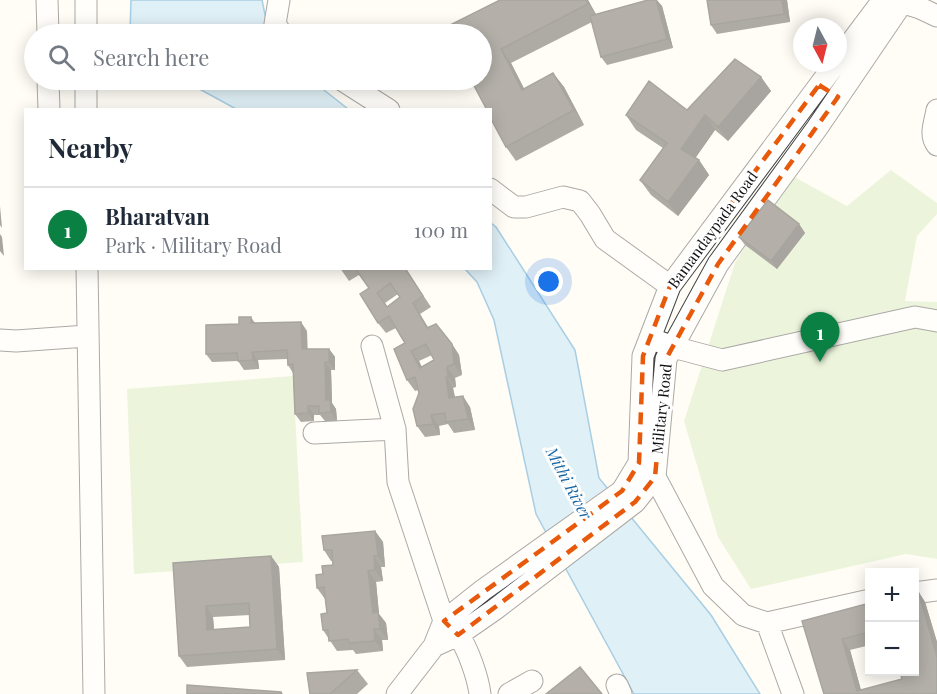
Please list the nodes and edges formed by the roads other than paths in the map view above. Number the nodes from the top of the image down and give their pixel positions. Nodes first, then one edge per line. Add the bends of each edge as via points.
1 (47, 0) edge
2 (86, 0) edge
3 (279, 0) edge
4 (896, 1) edge
5 (937, 16) edge
6 (48, 24) edge
7 (86, 24) edge
8 (275, 24) edge
9 (847, 51) edge
10 (829, 72) edge
11 (819, 86) junction
12 (48, 90) edge
13 (86, 90) edge
14 (358, 90) edge
15 (838, 97) junction
16 (49, 108) edge
17 (86, 108) edge
18 (386, 108) edge
19 (937, 110) edge
20 (937, 145) edge
21 (492, 190) edge
22 (87, 270) edge
23 (670, 286) junction
24 (937, 321) edge
25 (87, 336) junction
26 (650, 338) junction
27 (0, 340) edge
28 (372, 346) dead end
29 (673, 347) junction
30 (395, 429) junction
31 (314, 433) dead end
32 (639, 463) junction
33 (655, 477) junction
34 (629, 496) junction
35 (937, 590) edge
36 (919, 592) edge
37 (865, 601) edge
38 (767, 623) junction
39 (451, 628) junction
40 (531, 681) dead end
41 (94, 694) edge
42 (397, 694) edge
43 (480, 694) edge
44 (509, 694) edge
45 (793, 694) edge

1 - 6 street
2 - 7 street
3 - 8 street
4 - 5 street
4 - 9 street, Bamandaypada Road
4 - 15 street, Military Road
10 - 11 street, Bamandaypada Road
11 - 15 street
11 - 23 street, Bamandaypada Road
12 - 16 street
13 - 17 street
14 - 18 street
15 - 29 street, Military Road via 718,264
19 - 20 street via 932,132
21 - 23 street via 514,207 563,197 580,201 605,239
22 - 25 street
23 - 26 street, Bamandaypada Road
24 - 29 street via 915,317 722,360
25 - 27 street
25 - 41 street
26 - 29 street
26 - 32 street, Bamandaypada Road via 643,356
28 - 30 street
29 - 33 street, Military Road via 666,359
30 - 31 street
30 - 39 street via 398,482
32 - 33 street
32 - 34 street
33 - 34 street
33 - 38 street via 713,586 743,615
34 - 39 street via 494,610
34 - 39 street via 483,590
35 - 36 street
37 - 38 street
38 - 45 street
39 - 42 street
39 - 43 street via 471,661
40 - 44 street

